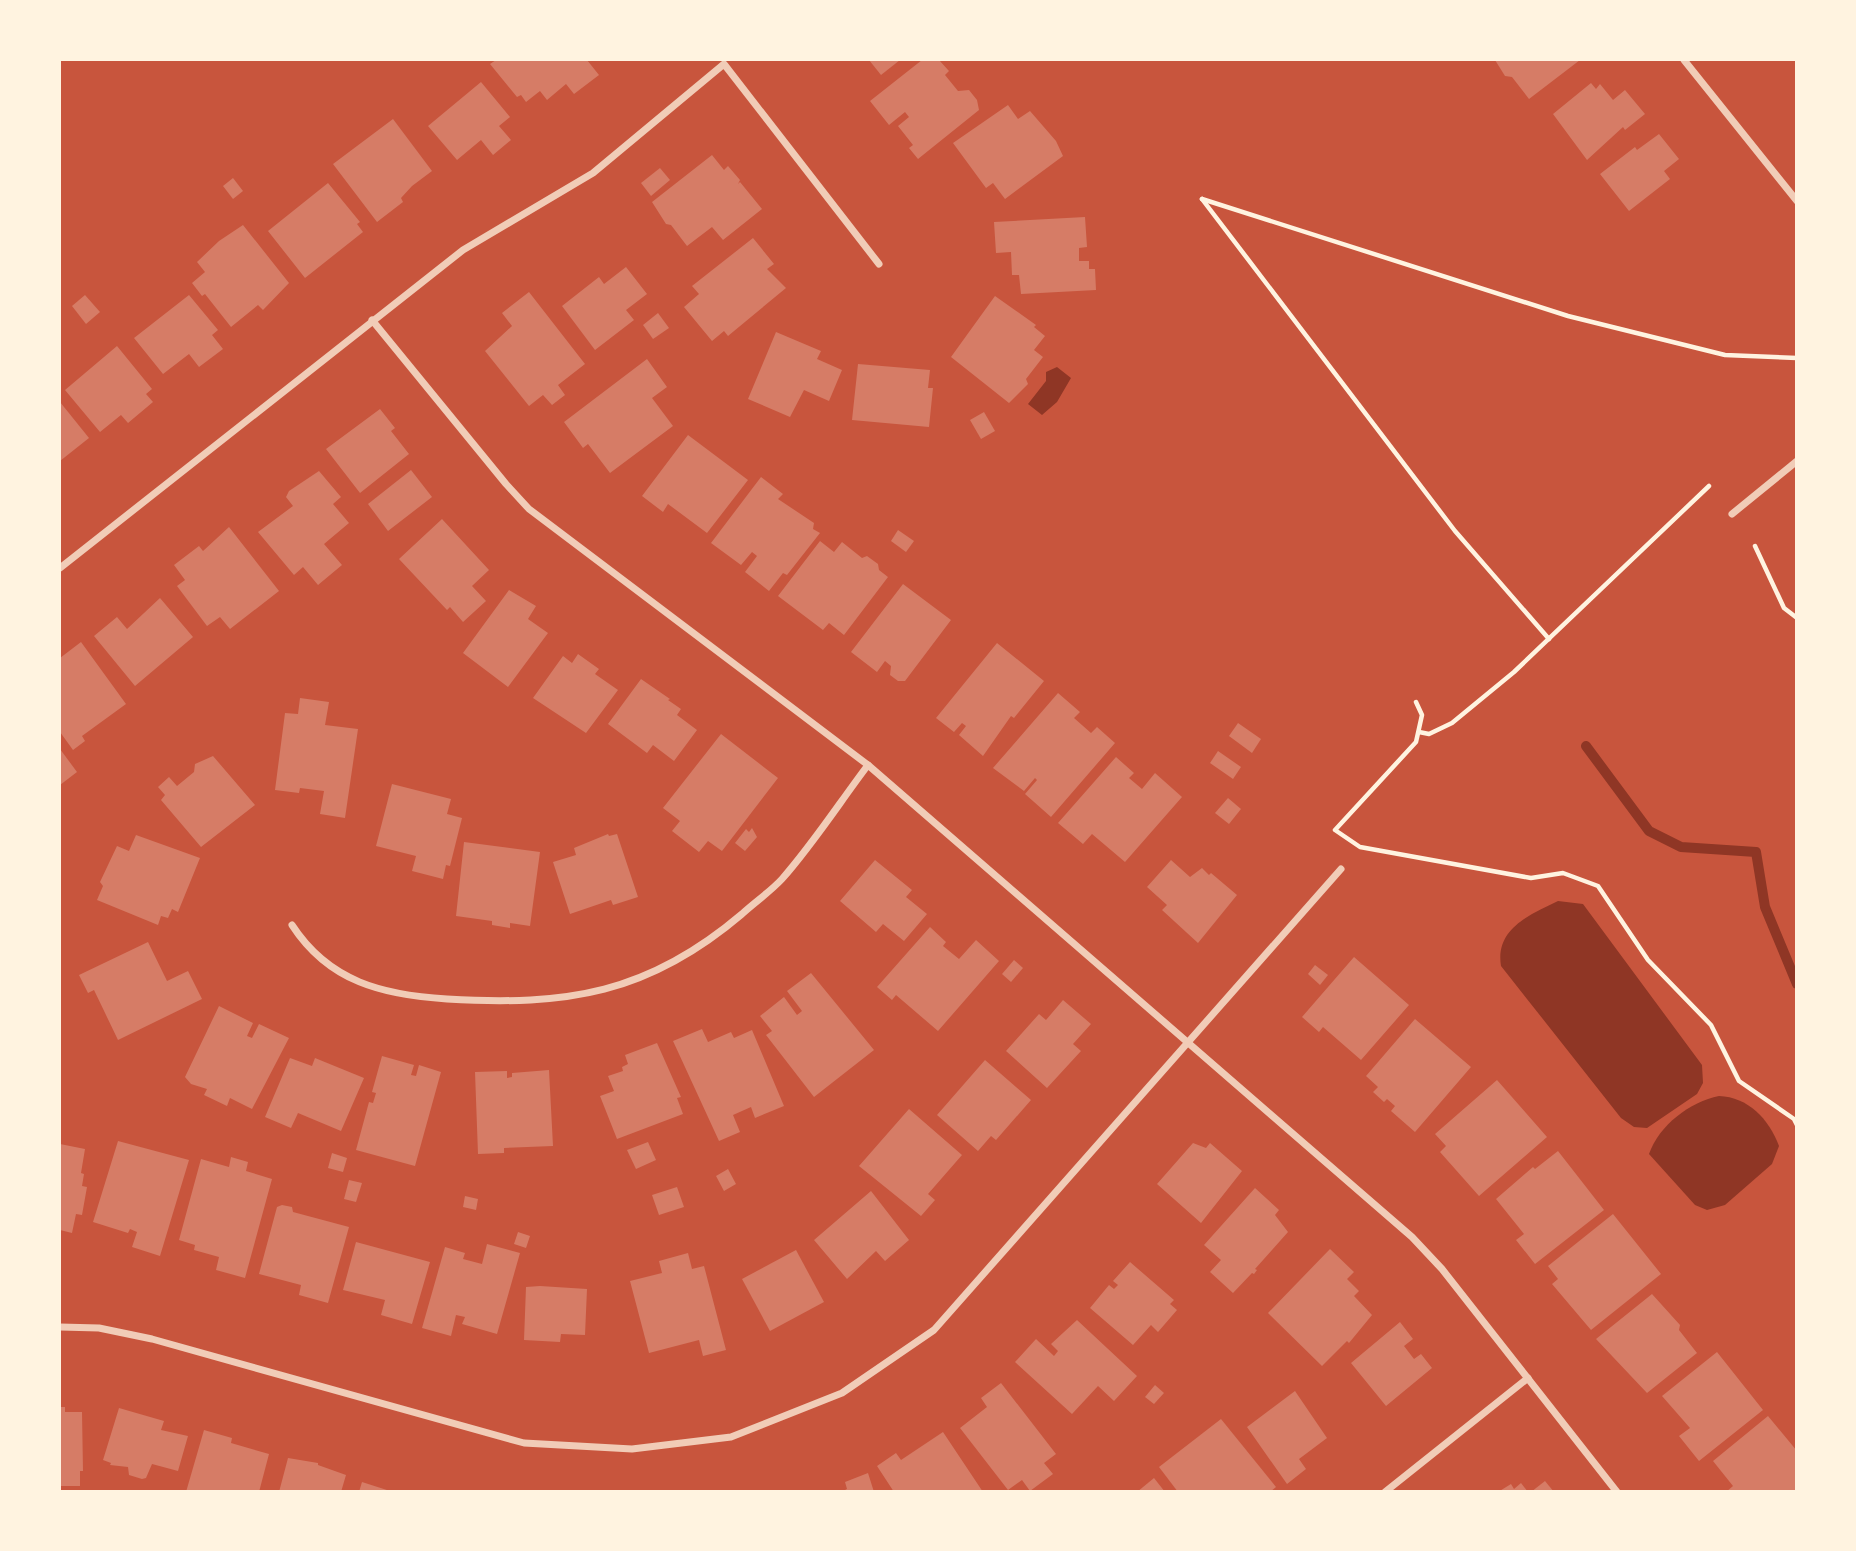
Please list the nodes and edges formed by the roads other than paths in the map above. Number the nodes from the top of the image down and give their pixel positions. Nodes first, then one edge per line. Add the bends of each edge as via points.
1 (1684, 60) edge
2 (1797, 201) edge
3 (879, 264) dead end
4 (372, 320) junction
5 (1797, 461) edge
6 (1732, 514) dead end
7 (60, 568) edge
8 (868, 765) junction
9 (1341, 869) dead end
10 (292, 925) dead end
11 (1189, 1043) junction
12 (60, 1327) edge
13 (1528, 1378) junction
14 (1385, 1492) edge
15 (1617, 1492) edge

1 - 2 street
3 - 4 street via 724,64 593,173 463,250
4 - 7 street
4 - 8 street via 529,509
5 - 6 street
8 - 10 street via 781,880 689,955 613,989 562,999 501,1002 395,992 352,980 326,965 306,947
8 - 11 street
9 - 11 street
11 - 12 street via 934,1330 842,1393 731,1437 632,1449 524,1443 152,1339 99,1328
11 - 13 street via 1412,1237
13 - 14 street
13 - 15 street

